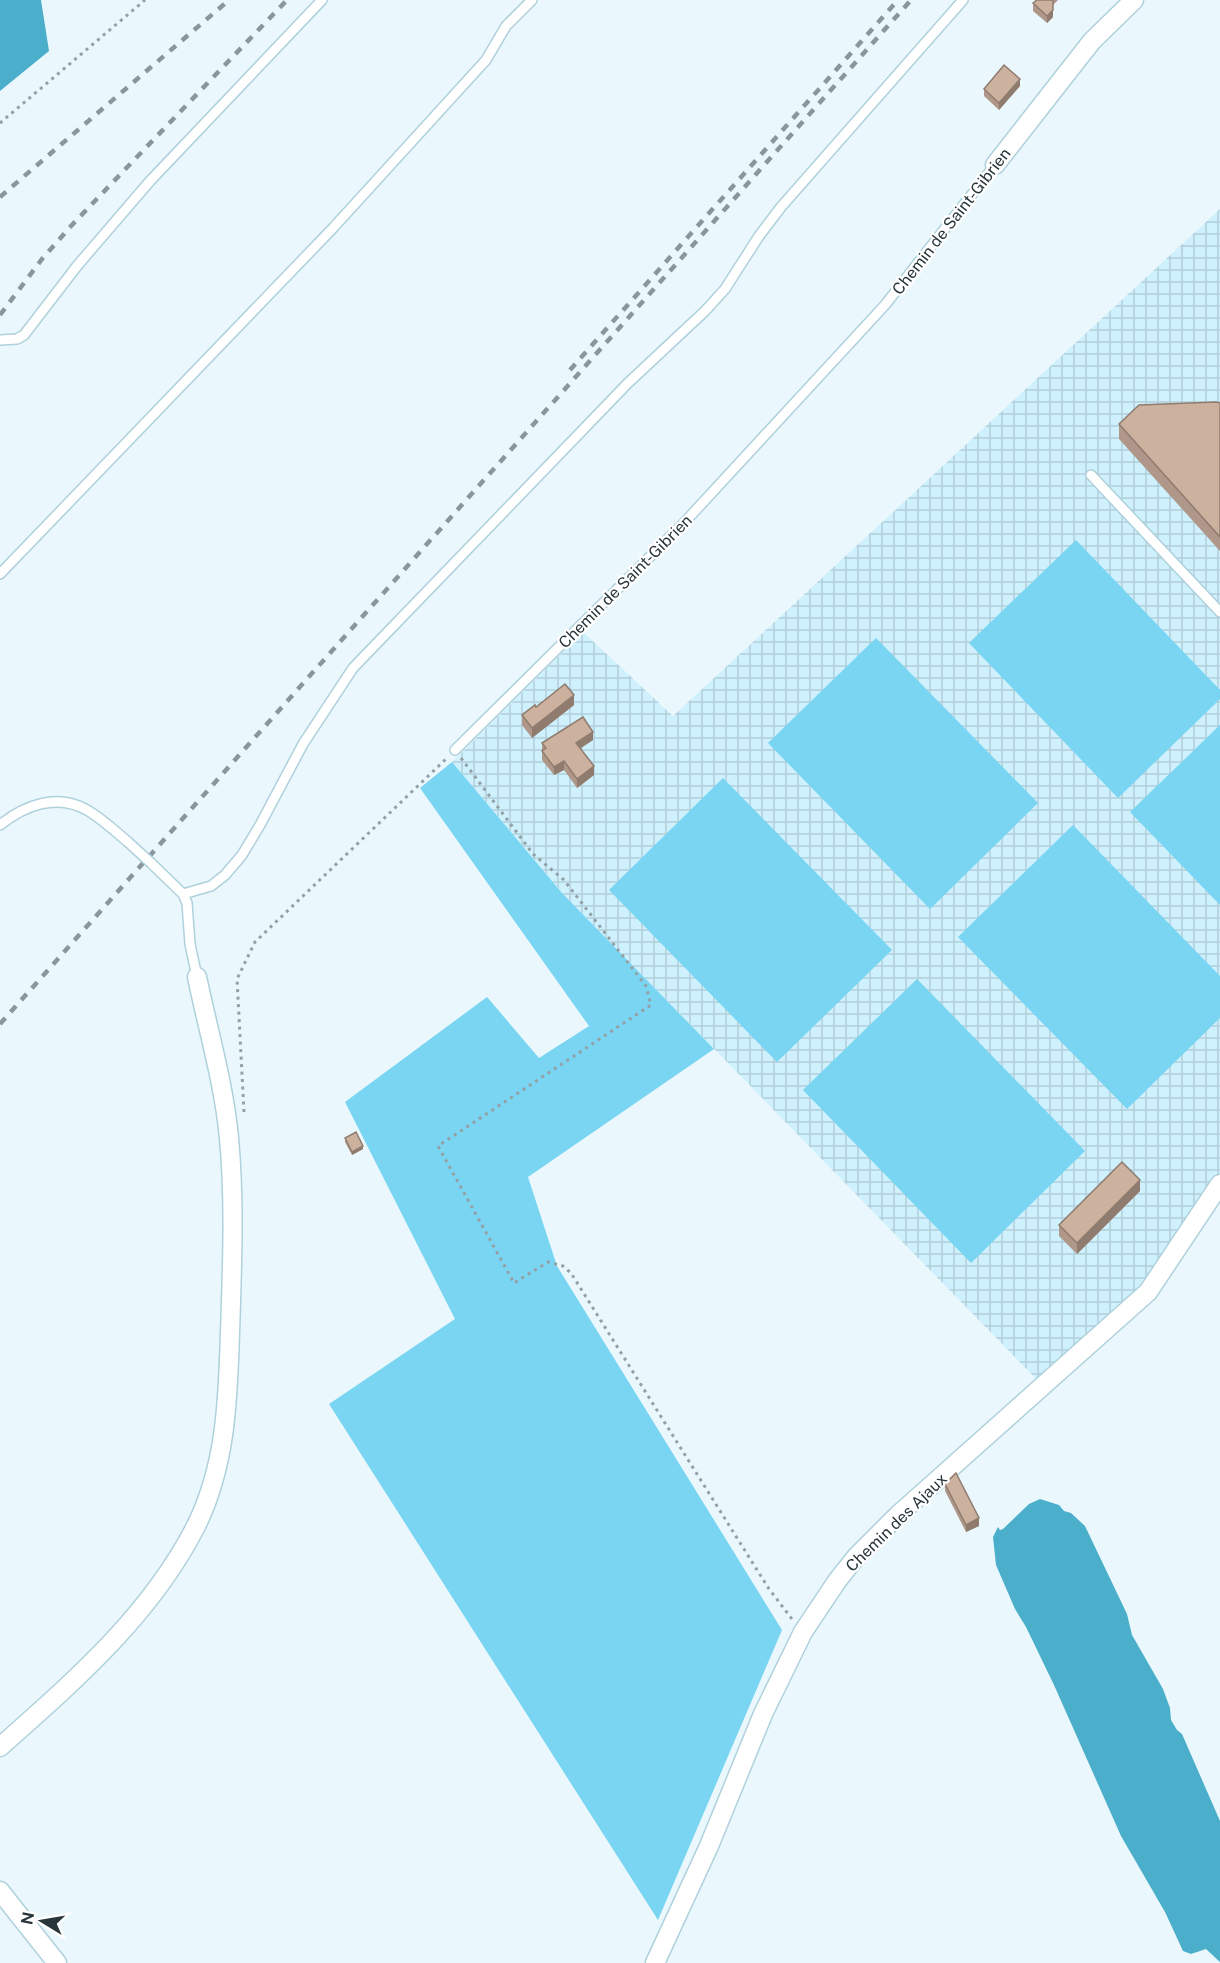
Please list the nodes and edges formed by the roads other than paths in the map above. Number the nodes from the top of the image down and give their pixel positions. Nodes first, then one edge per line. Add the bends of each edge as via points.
1 (322, 0) edge
2 (532, 0) edge
3 (963, 0) edge
4 (1134, 0) edge
5 (995, 165) joint
6 (0, 340) edge
7 (1091, 475) dead end
8 (0, 574) edge
9 (1220, 612) edge
10 (455, 750) road end
11 (0, 825) edge
12 (183, 894) junction
13 (197, 977) joint
14 (1220, 1184) edge
15 (0, 1747) edge
16 (0, 1891) edge
17 (57, 1963) edge
18 (655, 1963) edge

1 - 6 lane via 150,181 24,335
2 - 8 lane via 506,26 486,60 333,228
3 - 12 lane via 781,207 725,289 705,311 620,392 353,668 303,744 242,855 210,886
4 - 5 street, Chemin de Saint-Gibrien via 1092,40
5 - 10 lane, Chemin de Saint-Gibrien via 885,305 683,524
7 - 9 lane
11 - 12 lane, bridge via 41,802 69,803 86,810 128,842
12 - 13 lane via 188,903
13 - 15 street via 223,1095 234,1208 228,1395 216,1478 183,1549 128,1626 79,1677
14 - 18 street, Chemin des Ajaux via 1148,1292 898,1515 856,1557 815,1611 763,1714
16 - 17 street

